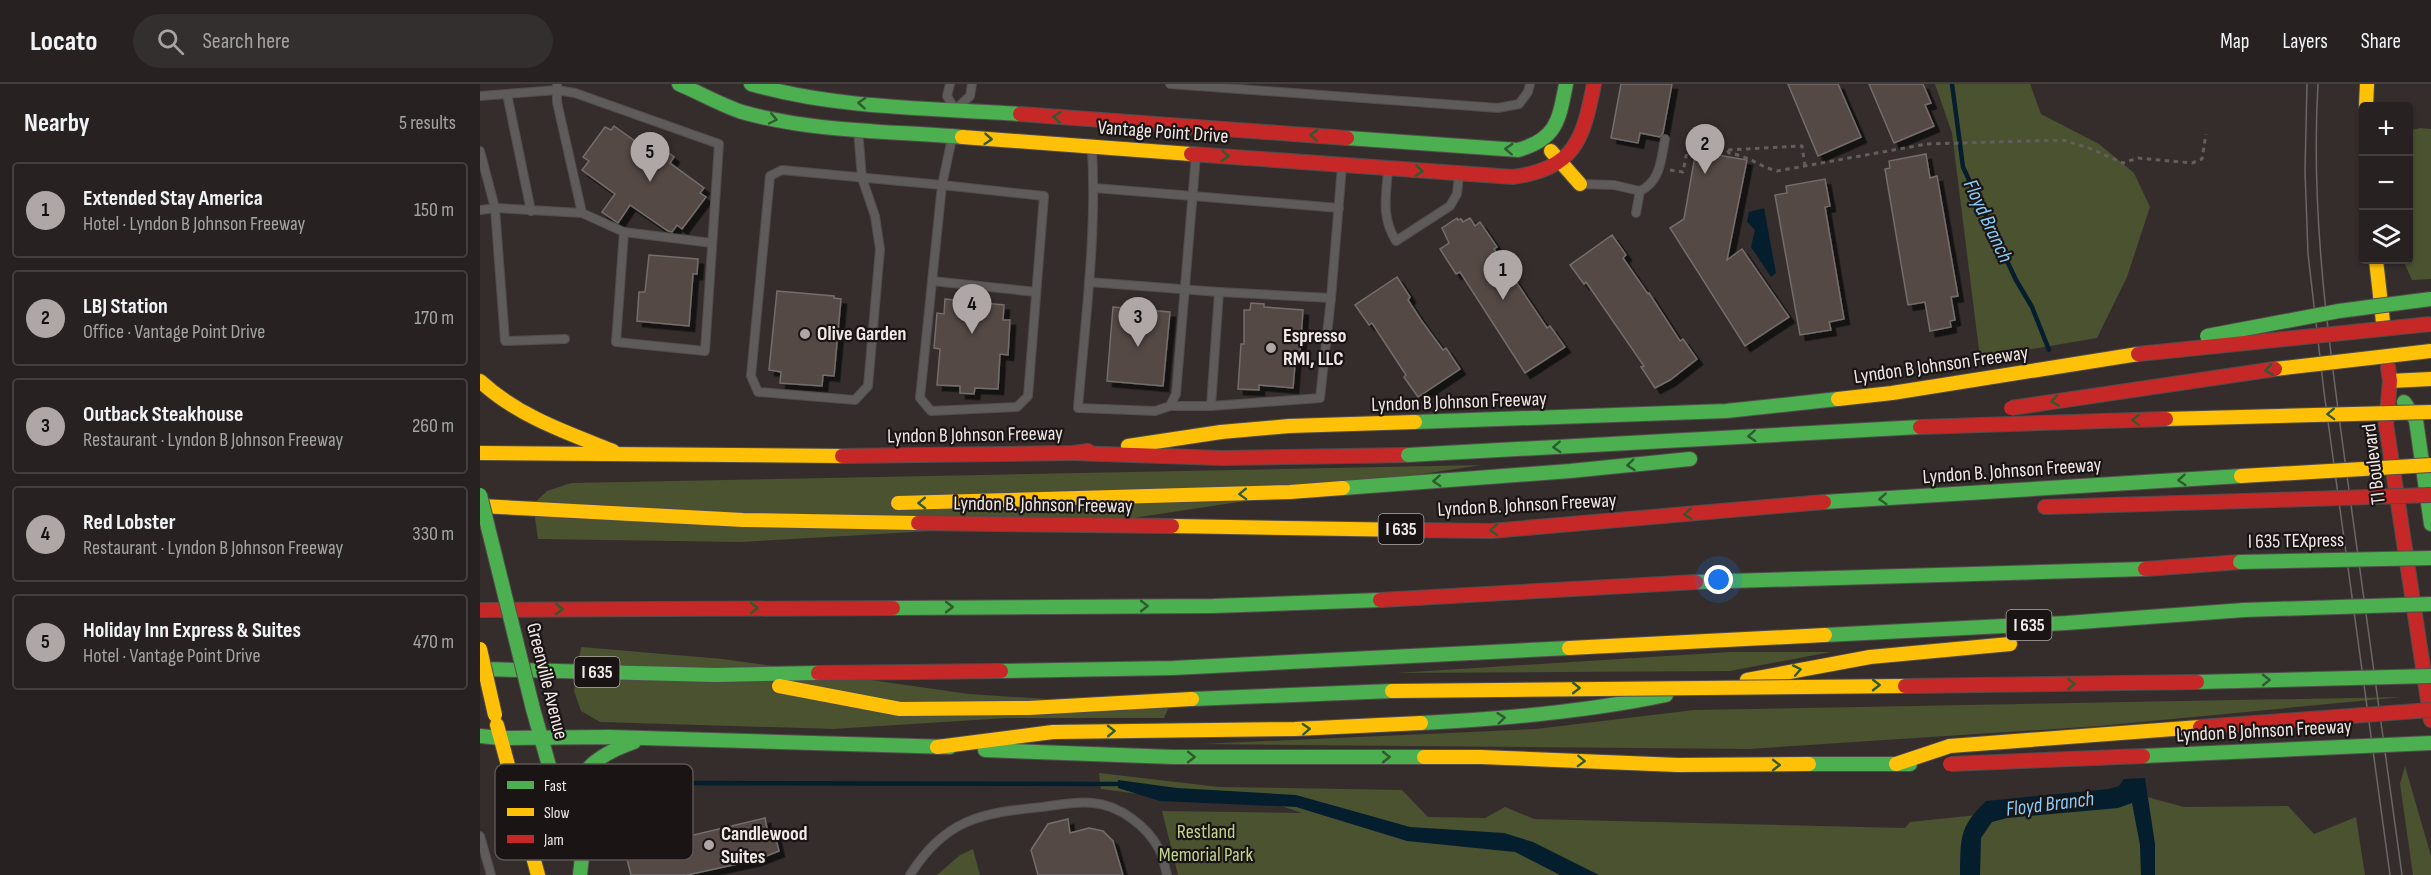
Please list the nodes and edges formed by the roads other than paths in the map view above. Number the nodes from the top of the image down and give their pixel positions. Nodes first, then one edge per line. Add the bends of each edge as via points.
1 (680, 84) edge
2 (950, 84) edge
3 (972, 84) edge
4 (1170, 84) edge
5 (1530, 84) edge
6 (1566, 84) edge
7 (1594, 84) edge
8 (2367, 84) edge
9 (557, 87) edge
10 (507, 94) junction
11 (744, 95) edge
12 (480, 96) edge
13 (2366, 102) edge
14 (955, 110) junction
15 (1199, 127) junction
16 (858, 130) junction
17 (952, 137) junction
18 (1665, 139) dead end
19 (1544, 142) junction
20 (1092, 147) junction
21 (480, 151) edge
22 (1197, 153) junction
23 (1560, 161) junction
24 (1342, 165) junction
25 (1388, 169) junction
26 (1460, 173) junction
27 (862, 178) junction
28 (1580, 184) joint
29 (942, 185) junction
30 (1095, 188) junction
31 (1640, 191) junction
32 (1194, 196) junction
33 (495, 208) junction
34 (1339, 208) junction
35 (480, 210) edge
36 (531, 211) junction
37 (582, 213) junction
38 (1636, 213) dead end
39 (624, 232) junction
40 (712, 243) junction
41 (2376, 264) edge
42 (932, 280) junction
43 (1089, 282) junction
44 (1185, 289) junction
45 (1036, 292) junction
46 (1219, 292) junction
47 (1331, 298) junction
48 (2431, 299) edge
49 (2431, 324) edge
50 (565, 339) dead end
51 (2431, 351) edge
52 (2138, 354) junction
53 (2431, 379) edge
54 (480, 381) edge
55 (2390, 381) junction
56 (1170, 406) junction
57 (1211, 406) junction
58 (2431, 412) edge
59 (1736, 452) dead end
60 (480, 453) edge
61 (1073, 453) junction
62 (625, 456) junction
63 (1695, 458) dead end
64 (2431, 465) edge
65 (480, 495) edge
66 (2431, 495) edge
67 (1918, 497) junction
68 (881, 504) dead end
69 (480, 506) edge
70 (739, 506) dead end
71 (2006, 506) dead end
72 (2028, 508) dead end
73 (560, 509) junction
74 (2431, 525) edge
75 (2431, 558) edge
76 (2431, 604) edge
77 (480, 610) edge
78 (2431, 610) edge
79 (2306, 622) dead end
80 (2024, 643) dead end
81 (480, 649) edge
82 (480, 669) edge
83 (715, 675) junction
84 (2431, 676) edge
85 (2431, 710) edge
86 (2431, 720) edge
87 (480, 735) edge
88 (541, 736) junction
89 (500, 738) junction
90 (647, 738) junction
91 (2431, 743) edge
92 (937, 747) junction
93 (507, 764) edge
94 (549, 764) edge
95 (590, 764) edge
96 (1896, 764) junction
97 (480, 836) edge
98 (534, 860) edge
99 (576, 860) edge
100 (581, 860) edge
101 (491, 875) edge
102 (538, 875) edge
103 (580, 875) edge
104 (910, 875) edge
105 (1167, 875) edge

1 - 11 main road, Vantage Point Drive
2 - 14 lane via 947,96
3 - 14 lane via 970,96
4 - 5 lane via 1498,108 1519,104
6 - 19 main road via 1559,120
7 - 23 main road, Vantage Point Drive via 1580,138
8 - 13 main road
9 - 10 lane
9 - 37 lane
9 - 40 lane via 719,144
10 - 12 lane
10 - 36 lane
14 -> 11 main road, Vantage Point Drive via 782,93
11 -> 16 main road, Vantage Point Drive via 776,120
15 -> 14 main road, Vantage Point Drive
14 - 17 main road
19 -> 15 main road, Vantage Point Drive via 1518,150
15 - 22 main road
16 - 17 main road, Vantage Point Drive
16 - 27 lane
17 -> 20 main road, Vantage Point Drive
17 - 29 lane
18 - 31 lane via 1656,179
19 - 23 main road
20 - 22 main road, Vantage Point Drive
20 - 30 lane
21 - 33 lane
22 -> 24 main road, Vantage Point Drive
22 - 32 lane
23 - 26 main road, Vantage Point Drive via 1531,176
23 - 28 main road
24 - 25 main road, Vantage Point Drive
24 - 34 lane
25 -> 26 main road, Vantage Point Drive
25 - 26 lane via 1385,216 1396,241 1450,206 1457,194
27 - 27 lane via 782,170 770,176 751,376 758,392 855,400 868,386 880,249 875,216
27 - 29 lane
28 - 31 lane
29 - 42 lane
29 - 45 lane via 1044,196
30 - 32 lane
30 - 43 lane
31 - 38 lane
32 - 34 lane
32 - 44 lane
33 - 35 lane
33 - 36 lane
33 - 50 lane via 505,341
34 - 47 lane
36 - 37 lane
37 - 39 lane
39 - 40 lane
39 - 40 lane via 616,342 705,351
41 - 55 main road, TI Boulevard
42 - 45 lane
42 - 45 lane via 920,398 931,411 1017,407 1028,396
43 - 44 lane
43 - 56 lane via 1078,408 1155,411
44 - 46 lane
44 - 56 lane via 1176,394
46 - 47 lane
46 - 57 lane
47 - 57 lane via 1320,398
48 - 52 main road, Lyndon B Johnson Freeway, bridge via 2228,331
49 - 52 main road, bridge
51 -> 59 main road, bridge via 2257,371
52 - 61 main road, Lyndon B Johnson Freeway via 1805,404 1645,416 1289,426
53 - 55 main road
54 - 62 main road via 526,416
55 - 74 main road, TI Boulevard via 2416,420
55 - 86 main road, TI Boulevard via 2386,423
56 - 57 lane
58 -> 61 main road, bridge via 1960,425 1408,455 1222,458
60 - 62 main road, Lyndon B Johnson Freeway
61 - 62 main road, Lyndon B Johnson Freeway
63 -> 68 main road via 1290,492
64 -> 67 main road, Lyndon B. Johnson Freeway / I 635, bridge
65 - 88 main road, Greenville Avenue, bridge
66 - 72 main road, bridge
67 - 71 main road
67 -> 73 main road, Lyndon B. Johnson Freeway / I 635 via 1491,531 742,520
69 - 73 main road, Lyndon B. Johnson Freeway / I 635
70 - 73 main road
77 -> 75 main road, I 635 TEXpress, bridge via 1213,606 1823,577
76 - 83 main road, I 635, bridge via 2244,610 2066,623 1173,668
78 - 79 main road
92 -> 80 main road via 1053,732 1295,729 1496,719 1622,704 1870,657
81 - 89 main road, bridge
82 - 83 main road, I 635
83 -> 84 main road, bridge via 900,709 1029,708 1392,691 2104,684
85 - 96 main road, bridge via 1950,747
87 - 89 main road, Lyndon B Johnson Freeway
88 - 89 main road, Lyndon B Johnson Freeway
88 - 90 main road, Lyndon B Johnson Freeway
88 - 94 main road, Greenville Avenue
89 - 93 main road
90 - 92 main road, Lyndon B Johnson Freeway
90 - 95 main road via 611,750
91 - 96 main road, Lyndon B Johnson Freeway, bridge
92 -> 96 main road, Lyndon B Johnson Freeway via 1173,757 1480,757 1678,765
97 - 101 lane
98 - 102 main road
99 - 103 main road, Greenville Avenue
100 - 103 main road
104 - 105 lane via 938,840 969,820 1003,811 1094,803 1121,811 1143,829 1160,850

